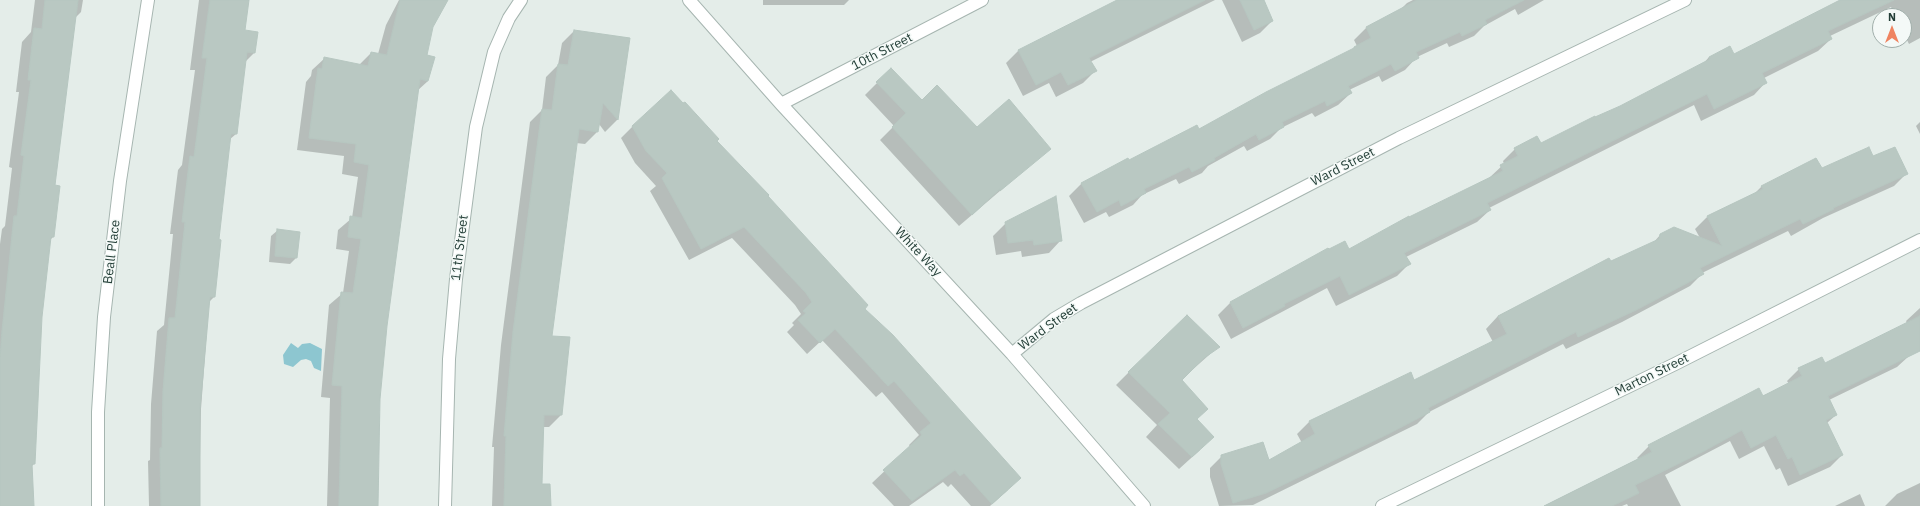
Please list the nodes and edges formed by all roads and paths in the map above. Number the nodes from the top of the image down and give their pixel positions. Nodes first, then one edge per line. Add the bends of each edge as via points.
1 (148, 0) edge
2 (521, 0) edge
3 (689, 0) edge
4 (982, 0) edge
5 (1685, 0) edge
6 (781, 104) junction
7 (1920, 240) edge
8 (1012, 354) junction
9 (98, 506) edge
10 (445, 506) edge
11 (1144, 506) edge
12 (1382, 506) edge

1 - 9 street, Beall Place via 120,181 104,317 98,412
2 - 10 street, 11th Street via 508,18 494,52 476,127 456,278 449,359
3 - 6 street, White Way
4 - 6 street, 10th Street
5 - 8 street, Ward Street via 1399,138 1081,303 1054,319
6 - 8 street, White Way
7 - 12 street, Marton Street via 1682,360
8 - 11 street, White Way

